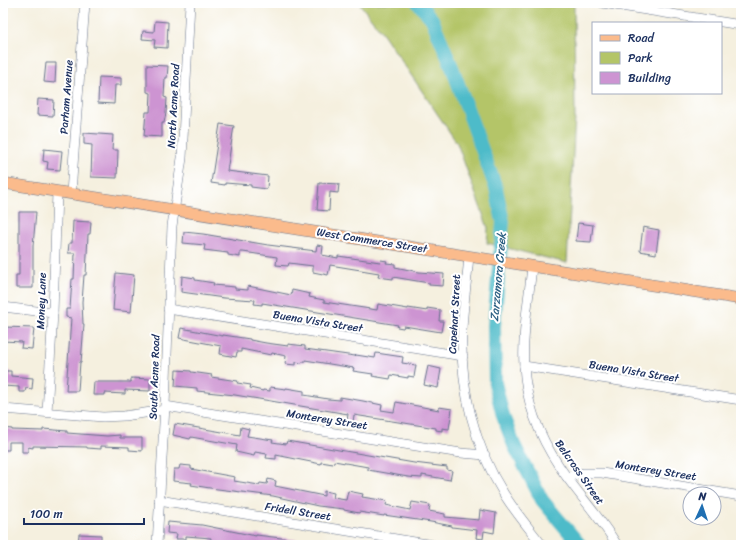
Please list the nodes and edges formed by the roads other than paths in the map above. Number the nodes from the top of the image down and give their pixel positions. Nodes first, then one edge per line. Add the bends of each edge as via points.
1 (85, 3) edge
2 (190, 3) edge
3 (602, 3) edge
4 (741, 25) edge
5 (3, 182) edge
6 (57, 192) junction
7 (71, 194) junction
8 (175, 209) junction
9 (470, 256) junction
10 (526, 265) junction
11 (741, 299) edge
12 (3, 307) edge
13 (168, 309) junction
14 (53, 313) junction
15 (463, 356) junction
16 (524, 366) junction
17 (741, 400) edge
18 (165, 408) junction
19 (3, 409) edge
20 (47, 412) junction
21 (485, 455) junction
22 (567, 477) junction
23 (741, 496) edge
24 (159, 500) junction
25 (157, 545) edge
26 (434, 545) edge
27 (542, 545) edge
28 (617, 545) edge

1 - 7 street, Parham Avenue
2 - 8 street, North Acme Road via 182,158
3 - 4 street
5 - 6 main road, West Commerce Street
6 - 7 main road, West Commerce Street
6 - 14 street, Money Lane
7 - 8 main road, West Commerce Street
8 - 9 main road, West Commerce Street
8 - 13 street, South Acme Road
9 - 10 main road, West Commerce Street
9 - 15 street, Capehart Street via 462,332
10 - 11 main road, West Commerce Street
10 - 16 street, Belcross Street
12 - 14 street
13 - 15 street, Buena Vista Street
13 - 18 street, South Acme Road
14 - 20 street, Money Lane
15 - 21 street, Capehart Street via 468,408
16 - 17 street, Buena Vista Street
16 - 22 street, Belcross Street via 538,430
18 - 20 street, Monterey Street via 124,416 103,417
18 - 21 street, Monterey Street
18 - 24 street, South Acme Road
19 - 20 street, Monterey Street
21 - 27 street, Capehart Street via 504,493
22 - 23 street, Monterey Street via 583,473 602,474
22 - 28 street, Belcross Street
24 - 25 street, South Acme Road
24 - 26 street, Fridell Street

